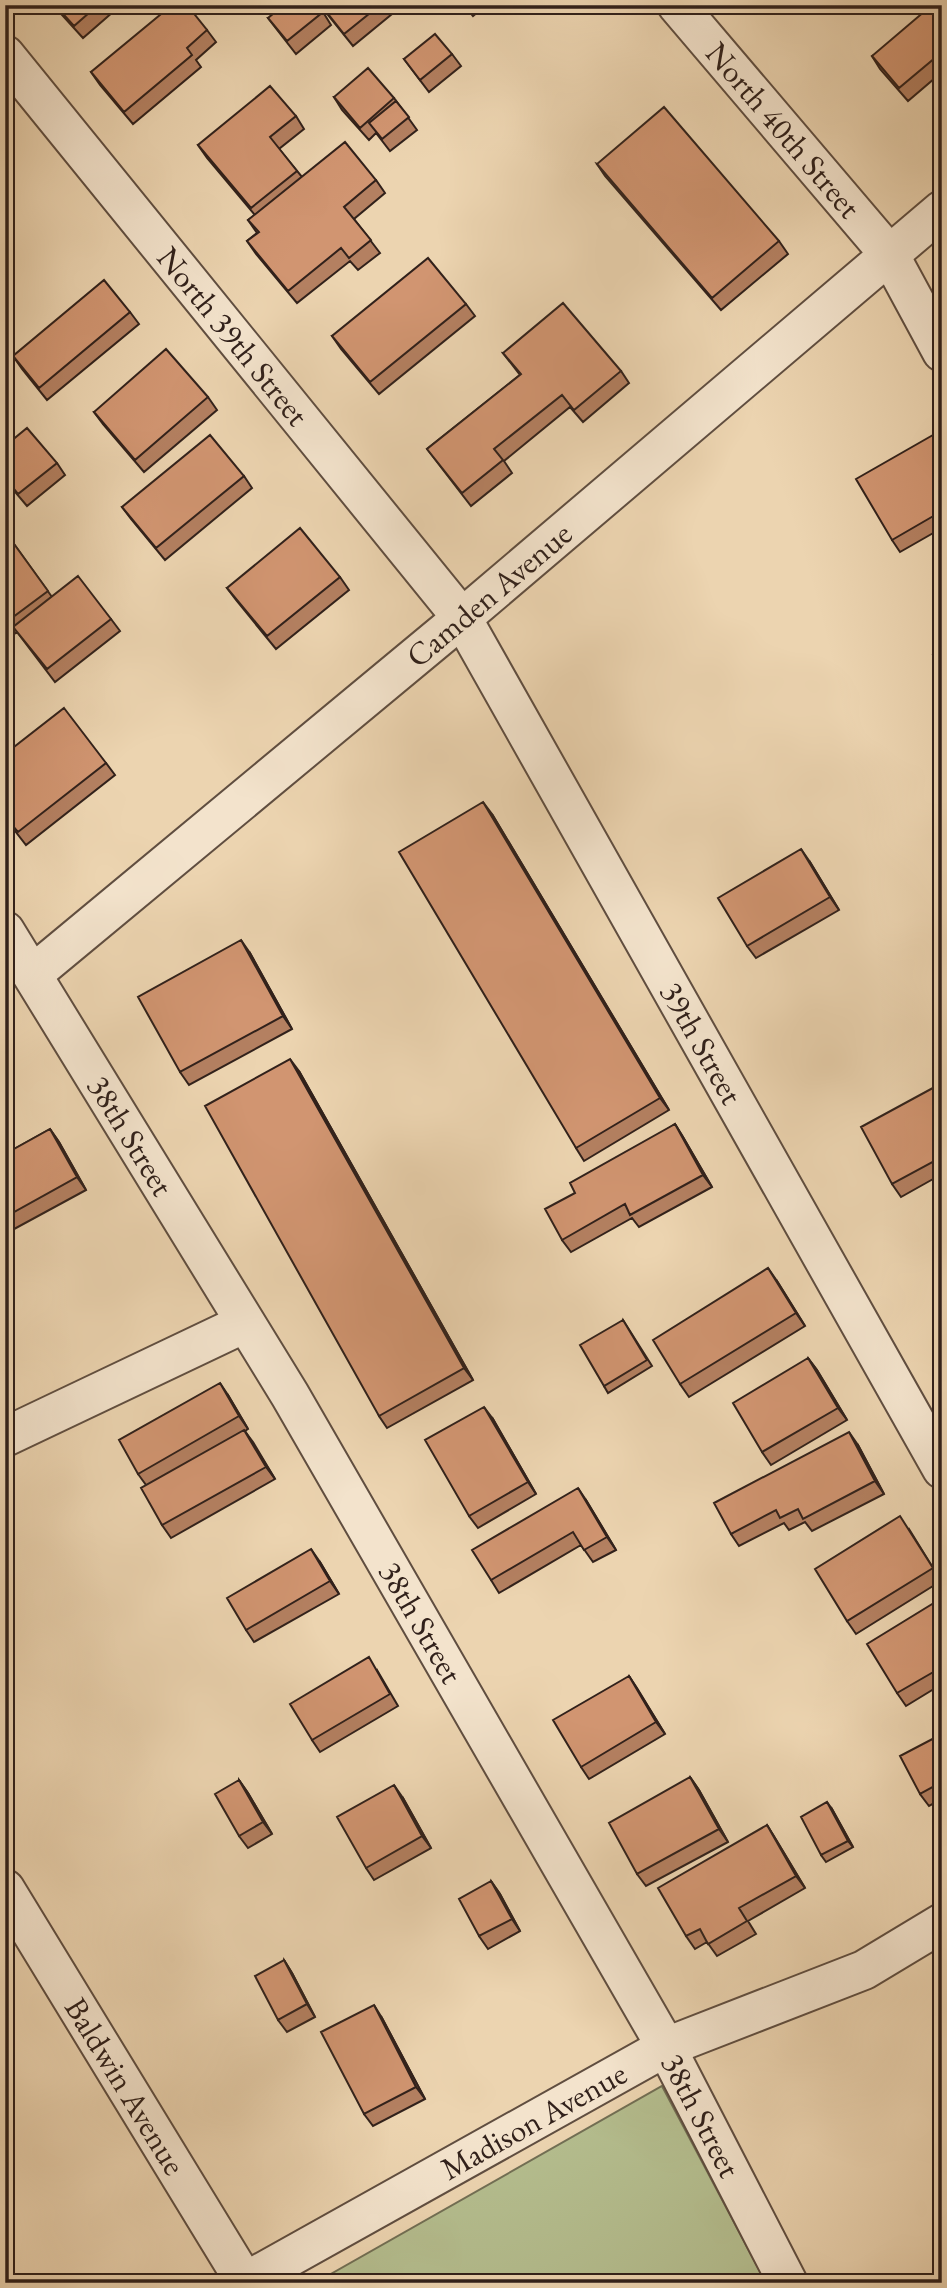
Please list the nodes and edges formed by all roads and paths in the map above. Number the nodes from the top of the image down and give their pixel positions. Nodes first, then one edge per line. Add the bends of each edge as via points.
1 (677, 5) edge
2 (5, 55) edge
3 (942, 211) edge
4 (888, 254) junction
5 (942, 352) edge
6 (462, 618) junction
7 (5, 931) edge
8 (33, 974) junction
9 (245, 1323) junction
10 (5, 1437) edge
11 (942, 1469) edge
12 (5, 1889) edge
13 (942, 1923) edge
14 (666, 2047) junction
15 (245, 2282) edge
16 (788, 2283) edge

1 - 4 street, North 40th Street
2 - 6 street, North 39th Street
3 - 4 street, Camden Avenue
4 - 5 street, North 40th Street
4 - 6 street, Camden Avenue
6 - 8 street, Camden Avenue
6 - 11 street, 39th Street
7 - 8 street, 38th Street
8 - 9 street, 38th Street
9 - 10 street
9 - 14 street, 38th Street
12 - 15 street, Baldwin Avenue
13 - 14 street, Madison Avenue via 864,1970
14 - 15 street, Madison Avenue
14 - 16 street, 38th Street

